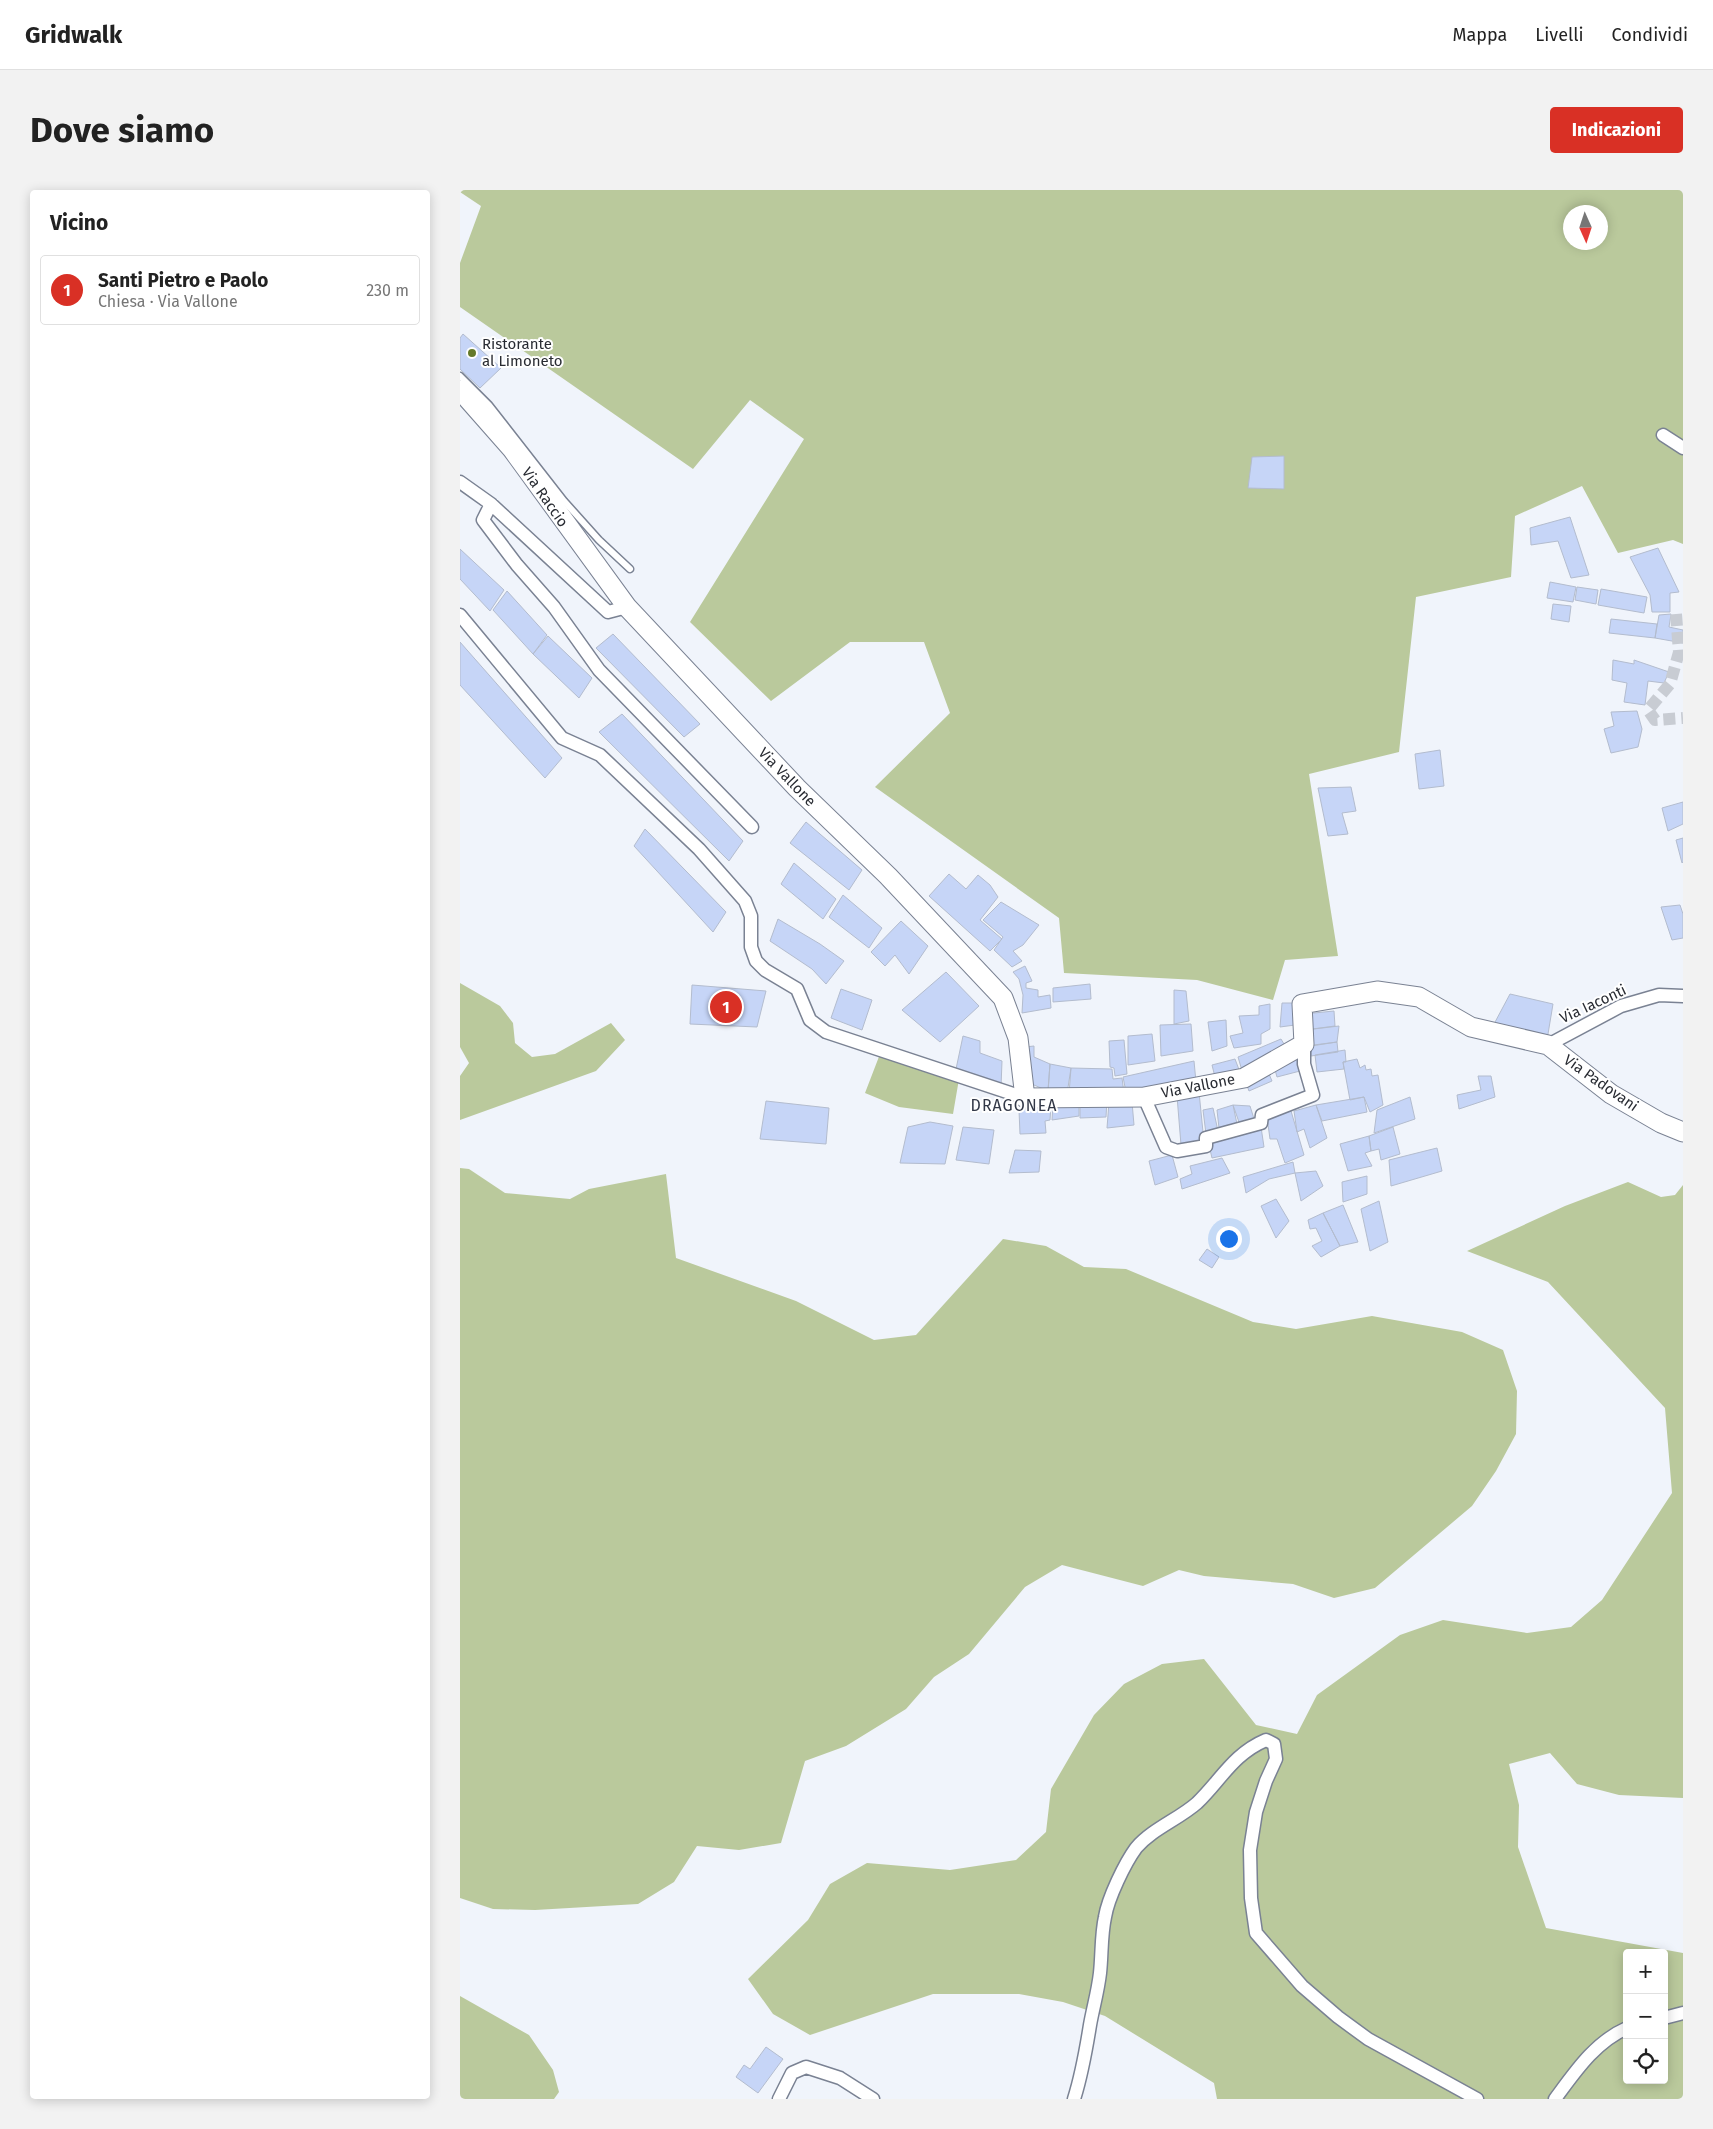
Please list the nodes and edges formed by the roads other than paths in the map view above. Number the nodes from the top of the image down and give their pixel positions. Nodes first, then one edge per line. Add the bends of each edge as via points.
1 (460, 376) edge
2 (460, 390) edge
3 (1663, 435) dead end
4 (1683, 448) edge
5 (460, 482) edge
6 (491, 504) junction
7 (630, 569) dead end
8 (627, 607) junction
9 (460, 615) edge
10 (752, 827) dead end
11 (1683, 996) edge
12 (1304, 1044) junction
13 (1548, 1044) junction
14 (1144, 1097) junction
15 (1025, 1098) junction
16 (1683, 1132) edge
17 (1683, 2014) edge
18 (1668, 2017) edge
19 (1623, 2030) edge
20 (779, 2099) edge
21 (873, 2099) edge
22 (1074, 2099) edge
23 (1477, 2099) edge
24 (1555, 2099) edge

1 - 7 lane via 489,405 564,501
2 - 8 street, Via Raccio via 512,449
3 - 4 street
5 - 6 street
6 - 8 street via 608,612
6 - 10 street via 482,520 554,607 599,670
8 - 15 street, Via Vallone via 797,788 888,876 1004,998 1018,1038
9 - 15 street, Via Vallone via 562,738 600,755 699,849 745,901 751,916 751,947 756,961 797,989 810,1020 826,1032
11 - 13 street, Via Iaconti via 1659,994 1621,1006
12 - 13 street, Via Vallone via 1302,1004 1377,991 1419,997 1471,1027
12 - 14 street, Via Vallone via 1244,1078
12 - 14 street, Via Vallone via 1304,1064 1313,1095 1262,1115 1261,1123 1206,1138 1206,1146 1177,1151 1166,1148
13 - 16 street, Via Padovani via 1611,1094
14 - 15 street, Via Vallone
17 - 18 street
19 - 24 street via 1598,2046
20 - 21 street via 792,2073 806,2067 840,2078
22 - 23 street via 1085,2060 1100,1974 1105,1916 1121,1876 1136,1848 1201,1799 1252,1746 1266,1740 1274,1744 1276,1759 1256,1812 1250,1850 1256,1933 1302,1986 1338,2017 1368,2039

